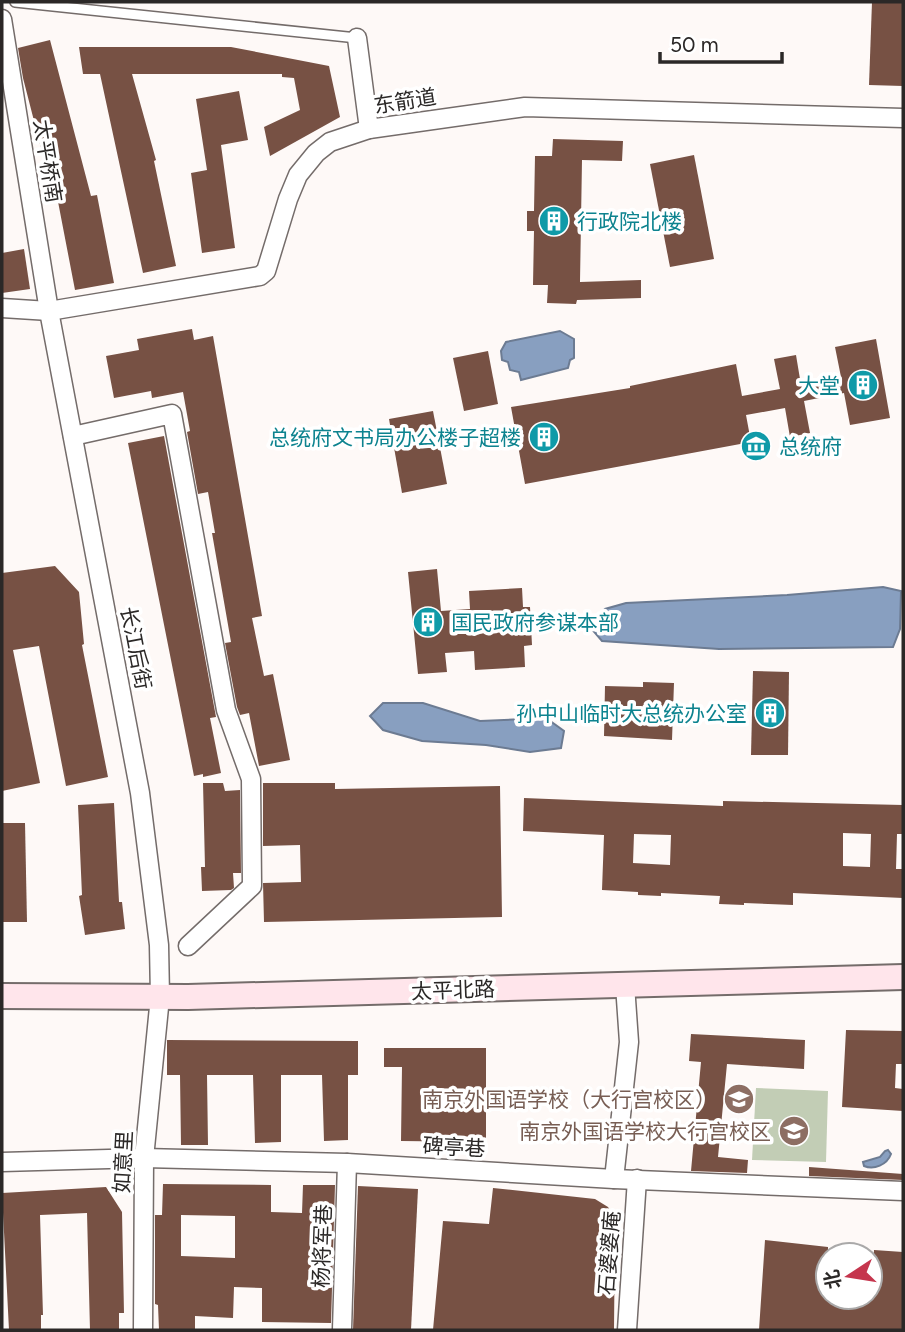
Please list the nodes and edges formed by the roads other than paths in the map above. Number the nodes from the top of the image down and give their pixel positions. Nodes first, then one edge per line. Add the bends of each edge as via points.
1 (15, 2) edge
2 (2, 19) edge
3 (357, 38) joint
4 (903, 118) edge
5 (369, 129) junction
6 (2, 308) edge
7 (49, 310) junction
8 (73, 436) junction
9 (188, 946) dead end
10 (903, 977) edge
11 (625, 985) junction
12 (2, 996) edge
13 (160, 997) junction
14 (144, 1158) junction
15 (2, 1162) edge
16 (346, 1163) junction
17 (614, 1179) junction
18 (637, 1179) junction
19 (903, 1191) edge
20 (143, 1330) edge
21 (342, 1330) edge
22 (626, 1330) edge

1 - 3 lane
2 - 7 street, 太平桥南
3 - 5 street
4 - 5 street, 东箭道 via 525,107
5 - 7 street, 东箭道 via 330,142 298,175 266,271 260,276
6 - 7 street, 东箭道
7 - 8 street, 长江后街
8 - 9 street via 172,414 226,710 251,779 252,886
8 - 13 street, 长江后街 via 140,793 159,945
10 - 11 main road, 太平北路
11 - 13 main road, 太平北路
11 - 17 street via 629,1042
12 - 13 main road, 太平北路
13 - 14 street, 如意里
14 - 15 street, 碑亭巷
14 - 16 street, 碑亭巷
14 - 20 street, 如意里
16 - 17 street, 碑亭巷
16 - 21 street, 杨将军巷
17 - 18 street, 碑亭巷
18 - 19 street, 碑亭巷
18 - 22 street, 石婆婆庵

